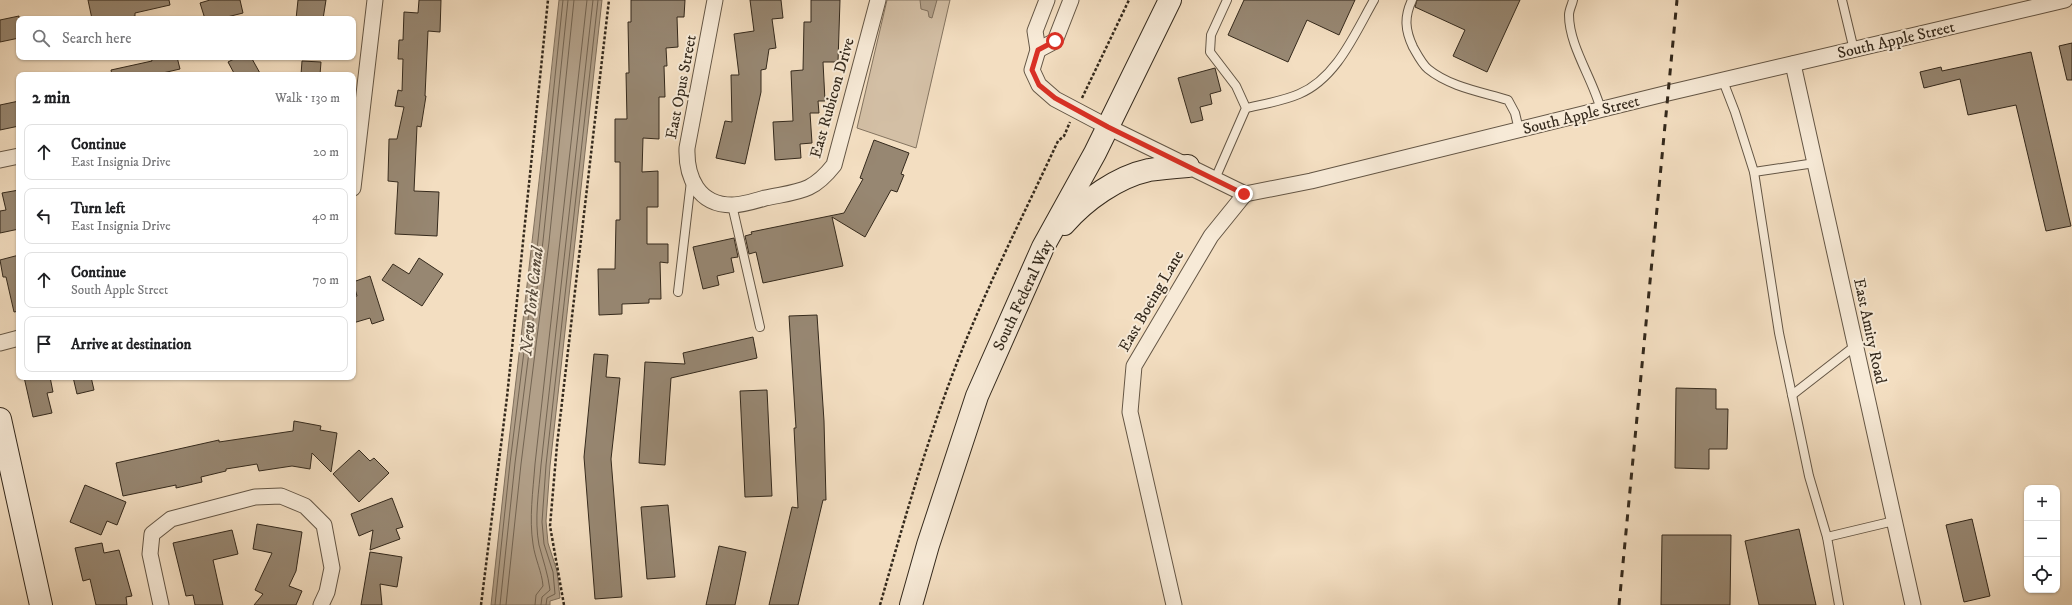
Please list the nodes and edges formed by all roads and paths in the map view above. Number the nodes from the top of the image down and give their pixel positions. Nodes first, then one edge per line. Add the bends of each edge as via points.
1 (375, 0) edge
2 (548, 0) edge
3 (609, 0) edge
4 (715, 0) edge
5 (878, 0) edge
6 (1047, 0) edge
7 (1072, 0) edge
8 (1129, 0) edge
9 (1170, 0) edge
10 (1227, 0) edge
11 (1374, 0) edge
12 (1412, 0) edge
13 (1573, 0) edge
14 (1842, 0) edge
15 (2065, 0) edge
16 (1038, 50) junction
17 (1854, 50) junction
18 (1793, 64) junction
19 (1722, 81) junction
20 (1087, 87) dead end
21 (1246, 108) junction
22 (1601, 110) junction
23 (1108, 127) junction
24 (1519, 130) junction
25 (1064, 136) dead end
26 (16, 157) edge
27 (0, 160) edge
28 (356, 162) edge
29 (1815, 163) junction
30 (1188, 166) junction
31 (1754, 172) junction
32 (1215, 179) junction
33 (692, 181) junction
34 (1244, 194) junction
35 (732, 205) junction
36 (1044, 247) junction
37 (678, 292) dead end
38 (760, 327) dead end
39 (16, 339) edge
40 (0, 343) edge
41 (1855, 346) junction
42 (1792, 395) junction
43 (0, 419) edge
44 (5, 470) edge
45 (1894, 522) junction
46 (1827, 537) junction
47 (41, 605) edge
48 (161, 605) edge
49 (321, 605) edge
50 (481, 605) edge
51 (564, 605) edge
52 (880, 605) edge
53 (912, 605) edge
54 (1174, 605) edge
55 (1839, 605) edge
56 (1912, 605) edge

1 - 28 street
2 - 50 path via 507,397
3 - 51 path via 557,445 550,526
4 - 33 street, East Opus Street via 688,148 687,165
5 - 35 street, East Rubicon Drive via 834,165 822,181 806,190
6 - 16 street via 1035,31
7 - 16 street via 1055,41
8 - 20 path
9 - 23 main road, South Federal Way
10 - 21 lane via 1211,35 1210,52 1236,86
11 - 21 lane via 1345,50 1324,79 1295,96
12 - 24 lane via 1405,25 1413,46 1427,69 1459,85 1508,100 1515,113
13 - 22 lane via 1568,13 1571,33 1596,91
14 - 17 lane
15 - 17 street, South Apple Street
16 - 23 street via 1032,70 1039,85 1055,98
17 - 18 street, South Apple Street
18 - 19 street, South Apple Street
18 - 29 street, East Amity Road
19 - 22 street, South Apple Street
19 - 31 lane
21 - 32 lane
22 - 24 street, South Apple Street
23 - 30 street
23 - 36 main road, South Federal Way
24 - 34 street, South Apple Street via 1310,181
25 - 52 path via 1058,141 960,355 931,435
26 - 27 street
29 - 31 lane
29 - 41 street, East Amity Road
30 - 32 street
30 - 36 main road via 1148,170 1107,188 1077,209
31 - 42 lane via 1779,333
32 - 34 street
33 - 35 street, East Rubicon Drive via 702,194 714,202
33 - 37 lane
34 - 54 street, East Boeing Lane via 1210,236 1134,366 1130,412
35 - 38 lane
36 - 53 main road, South Federal Way via 977,396 928,545
39 - 40 street
41 - 42 lane
41 - 45 street, East Amity Road
42 - 46 lane via 1809,476
43 - 44 main road
44 - 47 main road
45 - 46 lane
45 - 56 street, East Amity Road
46 - 55 lane
48 - 49 street via 150,554 152,534 171,519 255,497 281,496 305,506 324,525 332,568 327,592

